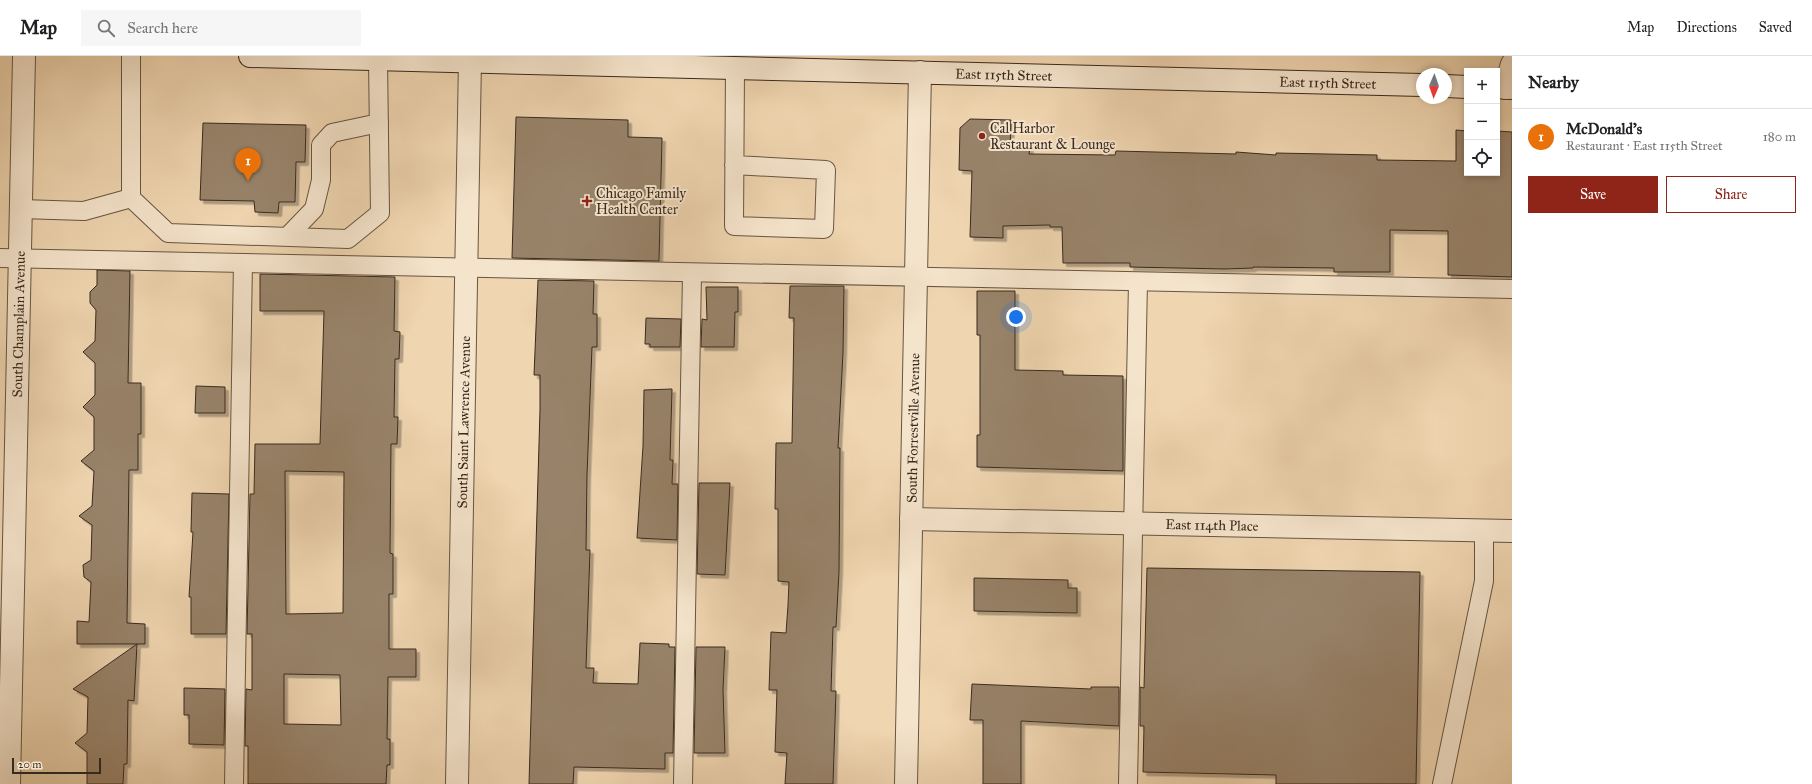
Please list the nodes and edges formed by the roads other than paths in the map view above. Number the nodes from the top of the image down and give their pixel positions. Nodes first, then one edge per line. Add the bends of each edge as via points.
1 (24, 56) edge
2 (131, 56) edge
3 (250, 56) edge
4 (378, 59) junction
5 (470, 60) junction
6 (1512, 64) edge
7 (735, 67) junction
8 (920, 72) junction
9 (1416, 85) edge
10 (1452, 86) edge
11 (1464, 87) edge
12 (1505, 88) edge
13 (379, 123) junction
14 (734, 165) junction
15 (131, 198) junction
16 (21, 209) junction
17 (288, 236) junction
18 (10, 258) edge
19 (243, 263) junction
20 (466, 268) junction
21 (692, 273) junction
22 (916, 277) junction
23 (1138, 282) junction
24 (1512, 289) edge
25 (911, 519) junction
26 (1132, 524) junction
27 (1484, 530) junction
28 (1512, 531) edge
29 (9, 784) edge
30 (234, 784) edge
31 (457, 784) edge
32 (683, 784) edge
33 (906, 784) edge
34 (1128, 784) edge
35 (1442, 784) edge

1 - 16 street, South Champlain Avenue
2 - 15 lane
3 - 4 street, East 115th Street
4 - 5 street, East 115th Street
4 - 13 lane
5 - 7 street, East 115th Street
5 - 20 street, South Saint Lawrence Avenue
6 - 12 street
7 - 8 street, East 115th Street
7 - 14 lane
8 - 9 street, East 115th Street
8 - 22 street, South Forrestville Avenue
10 - 11 street
13 - 17 lane via 332,134 321,145 321,180 314,209
13 - 17 lane via 380,214 348,238
14 - 14 lane via 734,226 824,228 826,170
15 - 16 lane via 84,211
15 - 17 lane via 168,233
16 - 18 street, South Champlain Avenue
18 - 19 lane
18 - 29 street, South Champlain Avenue
19 - 20 lane
19 - 30 lane
20 - 21 lane
20 - 31 street, South Saint Lawrence Avenue
21 - 22 lane
21 - 32 lane
22 - 23 lane
22 - 25 street, South Forrestville Avenue
23 - 24 lane
23 - 26 lane
25 - 26 street, East 114th Place
25 - 33 street, South Forrestville Avenue
26 - 27 street, East 114th Place
26 - 34 lane
27 - 28 street, East 114th Place
27 - 35 lane via 1484,581

